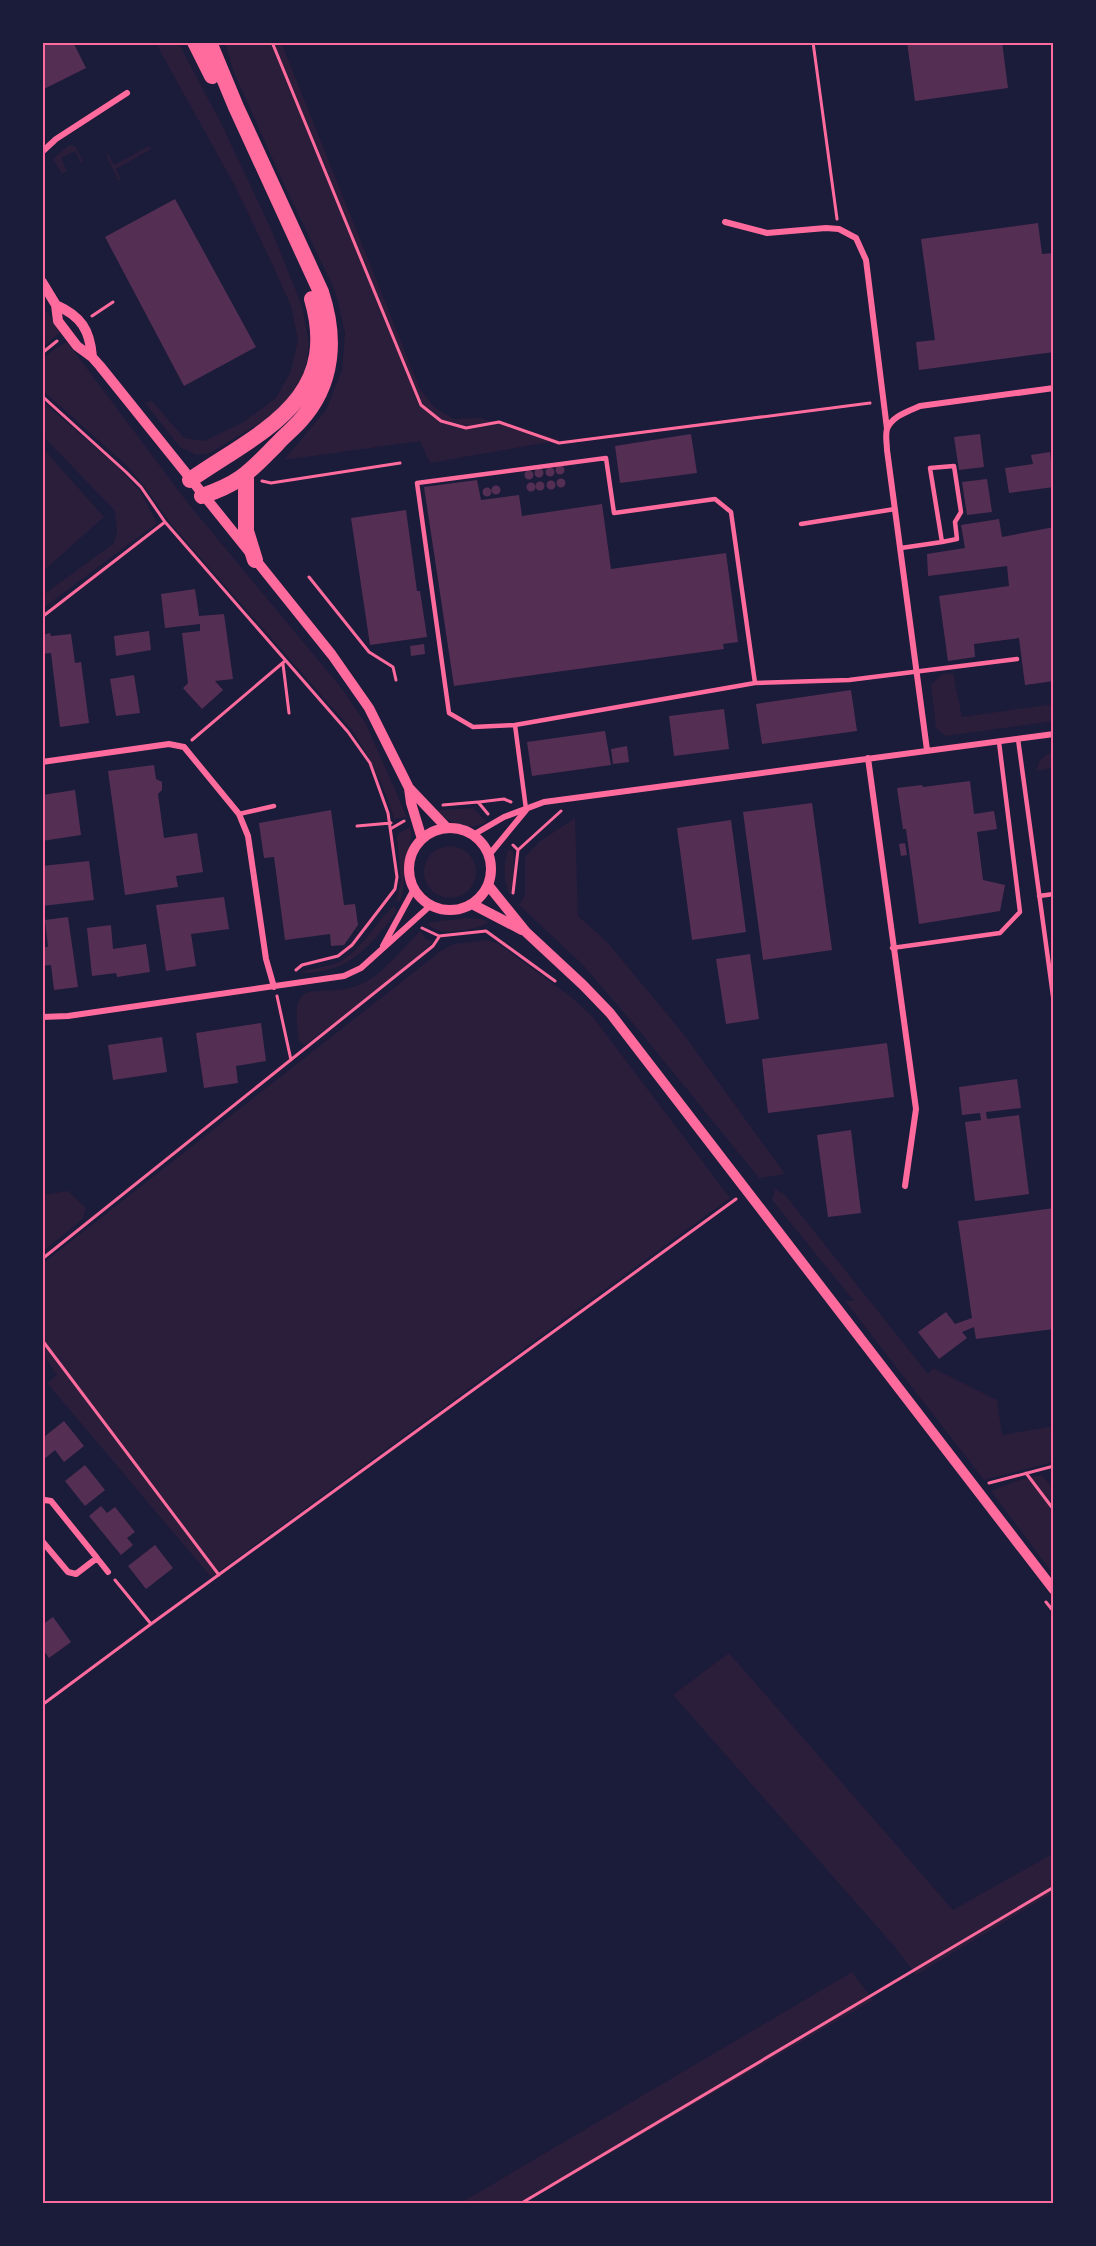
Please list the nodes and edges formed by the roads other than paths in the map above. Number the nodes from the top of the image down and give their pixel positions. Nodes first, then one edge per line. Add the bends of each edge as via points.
1 (195, 42) edge
2 (209, 42) edge
3 (127, 93) dead end
4 (42, 152) edge
5 (725, 222) dead end
6 (42, 282) edge
7 (56, 305) junction
8 (92, 357) junction
9 (1054, 388) edge
10 (887, 430) junction
11 (246, 476) junction
12 (190, 480) junction
13 (202, 496) junction
14 (895, 509) junction
15 (801, 524) dead end
16 (942, 542) junction
17 (901, 548) junction
18 (255, 560) junction
19 (1017, 659) dead end
20 (917, 671) junction
21 (755, 682) junction
22 (515, 725) junction
23 (1054, 734) edge
24 (1018, 739) junction
25 (999, 742) junction
26 (927, 750) junction
27 (868, 758) junction
28 (42, 762) edge
29 (409, 788) junction
30 (274, 806) dead end
31 (526, 809) junction
32 (239, 814) junction
33 (447, 828) junction
34 (473, 835) junction
35 (423, 839) junction
36 (489, 855) junction
37 (488, 885) junction
38 (414, 889) junction
39 (1054, 894) edge
40 (1039, 896) junction
41 (472, 904) junction
42 (431, 905) junction
43 (526, 932) junction
44 (892, 948) junction
45 (382, 950) junction
46 (274, 987) junction
47 (1054, 1003) edge
48 (42, 1017) edge
49 (905, 1186) dead end
50 (42, 1502) edge
51 (42, 1541) edge
52 (97, 1558) junction
53 (108, 1572) road end
54 (1054, 1590) edge

1 - 12 highway via 309,288 320,341 309,382 288,412
2 - 11 highway via 321,292 331,331 327,371 317,397 301,420
3 - 4 street
5 - 10 street via 767,233 839,229 856,238 866,260
6 - 7 street
7 - 8 street via 58,321 76,346
7 - 8 street via 72,312 81,324 90,338
8 - 12 street
9 - 10 street via 920,406 900,415
10 - 14 street
11 - 13 highway via 227,488
11 - 18 highway via 246,531
12 - 13 street
13 - 18 street
14 - 15 lane
14 - 17 street
16 - 16 lane via 957,539 956,522 961,512 954,466 930,468
16 - 17 lane
17 - 20 street
18 - 29 street via 332,655 369,708
19 - 20 lane
20 - 21 lane via 849,680
20 - 26 street
21 - 22 lane
21 - 22 lane via 731,512 715,499 614,513 606,458 417,483 449,714 473,727
22 - 31 lane
23 - 24 street
24 - 25 street
24 - 40 lane
25 - 26 street
25 - 44 lane via 1020,912 1000,933
26 - 27 street
27 - 31 street via 570,798
27 - 44 street
28 - 32 street via 169,744 184,747
29 - 33 street
29 - 35 street
30 - 32 lane
31 - 34 street
31 - 36 street
32 - 46 street via 248,836 266,959
33 - 34 street
33 - 35 street
34 - 36 street
35 - 38 street via 410,862
36 - 37 street
37 - 41 street
37 - 43 street
38 - 42 street
38 - 45 street
39 - 40 lane
40 - 47 lane
41 - 42 street via 452,910
41 - 43 street
42 - 45 street
43 - 54 street via 609,1013
44 - 49 street via 916,1109
45 - 46 street via 344,976
46 - 48 street
50 - 52 street via 51,1501
51 - 52 street via 68,1572 76,1574
52 - 53 street

